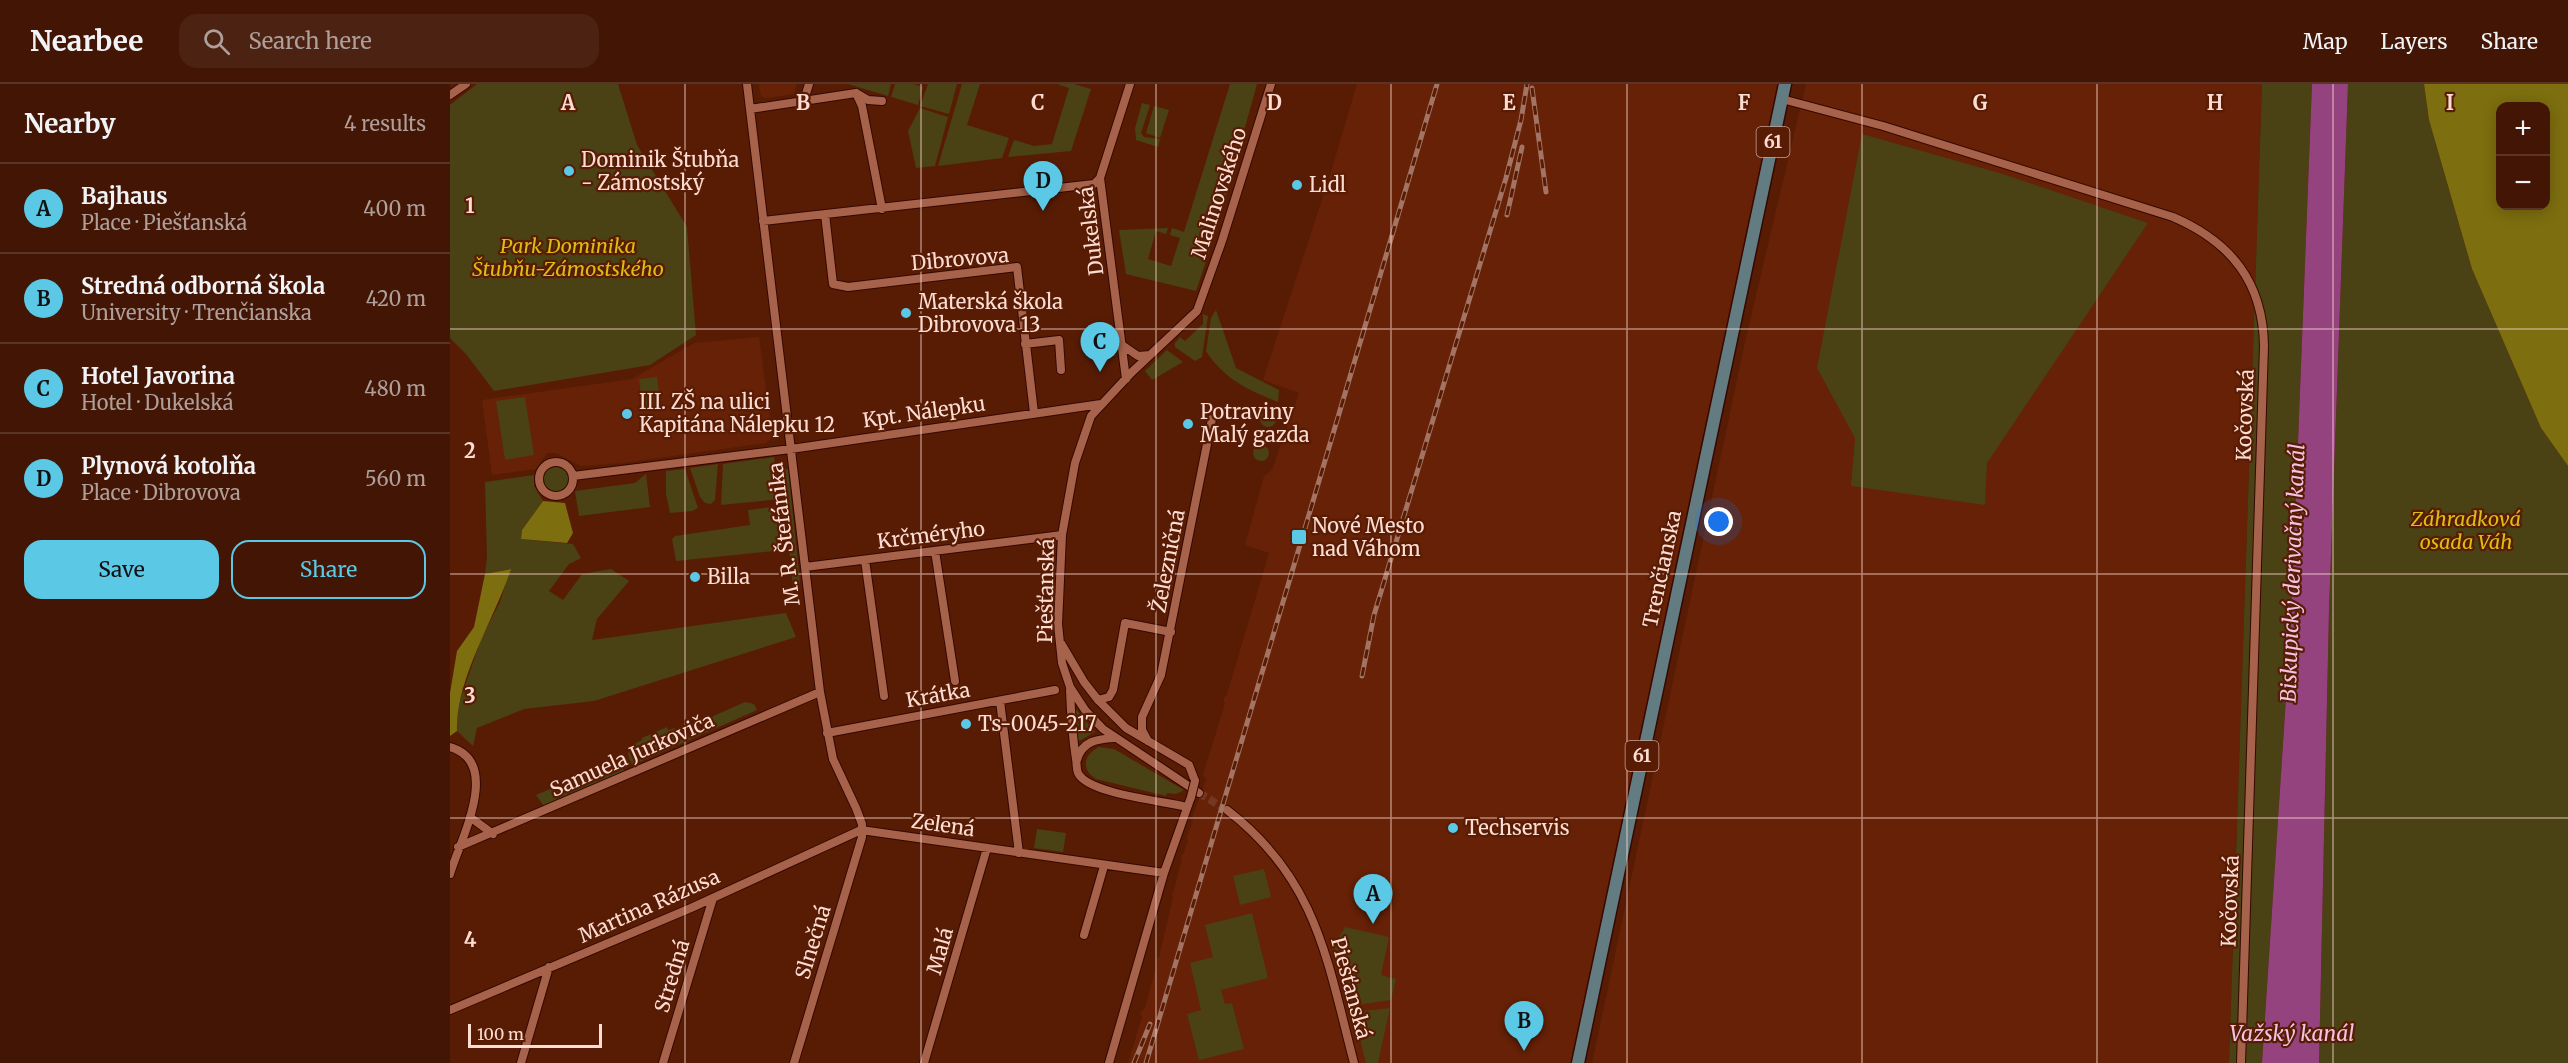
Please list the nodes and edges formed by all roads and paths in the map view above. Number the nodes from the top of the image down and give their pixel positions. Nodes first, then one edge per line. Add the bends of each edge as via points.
1 (465, 84) edge
2 (747, 84) edge
3 (809, 84) edge
4 (1130, 84) edge
5 (1271, 84) edge
6 (1785, 84) edge
7 (856, 93) junction
8 (450, 95) edge
9 (1782, 99) junction
10 (804, 100) junction
11 (882, 101) dead end
12 (750, 109) junction
13 (1100, 178) junction
14 (882, 209) junction
15 (825, 214) junction
16 (763, 221) junction
17 (1197, 310) joint
18 (1025, 344) junction
19 (1122, 345) junction
20 (1150, 355) junction
21 (1061, 370) dead end
22 (1126, 379) junction
23 (1101, 404) junction
24 (1034, 413) junction
25 (1212, 419) dead end
26 (791, 449) junction
27 (573, 476) junction
28 (1062, 535) junction
29 (935, 551) junction
30 (865, 560) junction
31 (805, 567) junction
32 (1171, 632) junction
33 (1060, 642) junction
34 (955, 681) dead end
35 (1070, 687) junction
36 (1055, 690) dead end
37 (820, 692) junction
38 (884, 696) dead end
39 (1098, 700) junction
40 (1000, 701) junction
41 (827, 733) junction
42 (1114, 738) junction
43 (1148, 741) junction
44 (450, 747) edge
45 (1077, 760) junction
46 (1199, 793) tunnel mouth
47 (1186, 807) junction
48 (1227, 810) tunnel mouth
49 (470, 817) junction
50 (861, 830) junction
51 (493, 834) junction
52 (459, 848) junction
53 (987, 848) junction
54 (1019, 853) junction
55 (1104, 866) junction
56 (1164, 873) junction
57 (450, 874) edge
58 (713, 898) junction
59 (1084, 935) dead end
60 (549, 967) junction
61 (450, 1010) edge
62 (521, 1063) edge
63 (663, 1063) edge
64 (794, 1063) edge
65 (924, 1063) edge
66 (1109, 1063) edge
67 (1354, 1063) edge
68 (1578, 1063) edge
69 (2241, 1063) edge

1 - 8 street
2 - 12 street, M. R. Štefánika
3 - 10 street
4 - 13 street, Dukelská
5 - 17 street, Malinovského
6 - 9 main road, Trenčianska / 61
7 - 10 street
7 - 11 street via 868,100
7 - 14 street via 862,106
9 - 68 main road, Trenčianska / 61
9 - 69 street, Kočovská via 1883,126 2173,217 2215,240 2253,285 2264,346
10 - 12 street
12 - 16 street, M. R. Štefánika
13 - 14 street via 1094,184
13 - 19 street, Dukelská
14 - 15 street
15 - 16 street
15 - 18 street, Dibrovova via 833,284 848,287 1017,267
16 - 26 street, M. R. Štefánika
17 - 20 street, Piešťanská
18 - 21 street via 1059,340
18 - 24 street, Dibrovova
19 - 20 street via 1138,356
19 - 22 street, Dukelská
20 - 22 street, Piešťanská
22 - 23 street, Piešťanská
23 - 24 street, Kpt. Nálepku
23 - 28 street, Piešťanská via 1091,416 1081,442
24 - 26 street, Kpt. Nálepku
25 - 32 street, Železničná
26 - 27 street, Kpt. Nálepku
26 - 31 street, M. R. Štefánika
27 - 27 street via 566,465 554,462 542,469 538,480 541,489 556,497 568,491
28 - 29 street, Krčméryho
28 - 33 street, Piešťanská
29 - 30 street, Krčméryho
29 - 34 street
30 - 31 street, Krčméryho
30 - 38 street, Krátka
31 - 37 street, M. R. Štefánika
32 - 39 street via 1125,623 1113,690 1109,697
32 - 43 street, Železničná via 1161,675 1141,723
33 - 35 street, Piešťanská
33 - 39 street
35 - 42 street, Piešťanská via 1094,720
35 - 45 street via 1072,744
36 - 40 street, Krátka
37 - 41 street, M. R. Štefánika
37 - 51 street, Samuela Jurkoviča
39 - 43 street via 1126,728
40 - 41 street, Krátka
40 - 54 street
41 - 50 street, M. R. Štefánika
42 - 45 street via 1092,741 1081,749
42 - 46 street, Piešťanská
43 - 47 street, bridge via 1189,765 1195,781
44 - 49 street via 460,750 472,762 477,786
45 - 47 street via 1078,772 1087,783
47 - 56 street
48 - 67 street, Piešťanská via 1266,844 1306,901 1322,942
49 - 51 street
49 - 52 street
50 - 53 street, Zelená
50 - 58 street, Martina Rázusa
50 - 64 street, Slnečná
51 - 52 street, Samuela Jurkoviča
52 - 57 street
53 - 54 street, Zelená
53 - 65 street, Malá
54 - 55 street, Zelená
55 - 56 street, Zelená
55 - 59 street
56 - 66 street
58 - 60 street, Martina Rázusa
58 - 63 street, Stredná
60 - 61 street, Martina Rázusa
60 - 62 street

